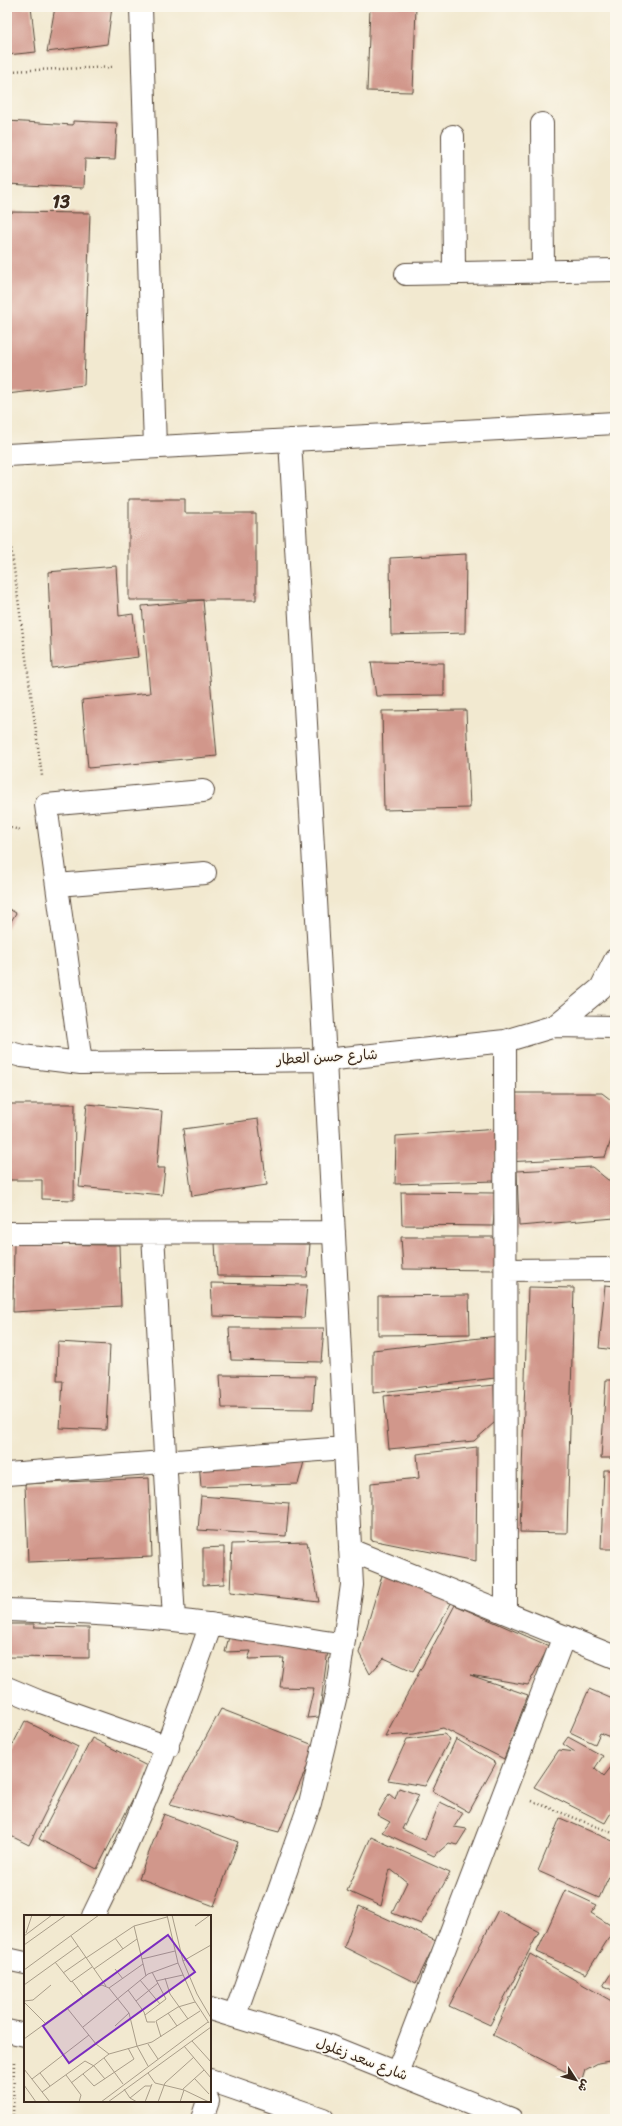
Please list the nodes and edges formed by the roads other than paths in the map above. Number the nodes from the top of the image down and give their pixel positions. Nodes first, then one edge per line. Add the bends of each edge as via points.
1 (141, 7) edge
2 (542, 124) dead end
3 (453, 136) dead end
4 (615, 270) edge
5 (543, 272) junction
6 (454, 273) junction
7 (406, 274) dead end
8 (615, 423) edge
9 (290, 440) junction
10 (155, 447) junction
11 (7, 455) edge
12 (203, 791) dead end
13 (205, 873) dead end
14 (57, 885) junction
15 (615, 960) edge
16 (555, 1026) junction
17 (615, 1027) edge
18 (505, 1041) junction
19 (7, 1052) edge
20 (325, 1060) junction
21 (81, 1063) junction
22 (7, 1232) edge
23 (334, 1232) junction
24 (153, 1233) junction
25 (615, 1269) edge
26 (506, 1270) junction
27 (345, 1448) junction
28 (166, 1462) junction
29 (7, 1474) edge
30 (350, 1550) junction
31 (7, 1610) edge
32 (506, 1612) junction
33 (174, 1620) junction
34 (211, 1624) junction
35 (564, 1636) junction
36 (343, 1645) junction
37 (615, 1657) edge
38 (7, 1688) edge
39 (168, 1747) junction
40 (93, 1915) edge
41 (7, 1959) edge
42 (24, 1963) edge
43 (211, 2009) edge
44 (235, 2015) junction
45 (397, 2073) junction
46 (211, 2089) edge
47 (207, 2102) edge
48 (500, 2117) edge
49 (202, 2119) edge
50 (323, 2119) edge

1 - 10 street
2 - 5 street
3 - 6 street
4 - 5 street
5 - 6 street
6 - 7 street
8 - 9 street
9 - 10 street
9 - 20 street
10 - 11 street
12 - 14 street via 46,805
13 - 14 street
14 - 21 street
15 - 16 street, شارع حسن العطار via 601,988
16 - 17 street
16 - 18 street, شارع حسن العطار
18 - 20 street, شارع حسن العطار
18 - 26 street
19 - 21 street, شارع حسن العطار
20 - 21 street, شارع حسن العطار
20 - 23 street
22 - 24 street
23 - 24 street
23 - 27 street
24 - 28 street
25 - 26 street
26 - 32 street
27 - 28 street
27 - 30 street
28 - 29 street
28 - 33 street
30 - 32 street
30 - 36 street via 352,1585
31 - 33 street via 77,1612
32 - 35 street
33 - 34 street
34 - 36 street
34 - 39 street
35 - 37 street
35 - 45 street
36 - 44 street via 336,1695 310,1803
38 - 39 street
39 - 40 street via 124,1852
41 - 42 street
43 - 44 street, شارع سعد زغلول
44 - 45 street, شارع سعد زغلول via 319,2042
45 - 48 street, شارع سعد زغلول
46 - 50 street
47 - 49 street

